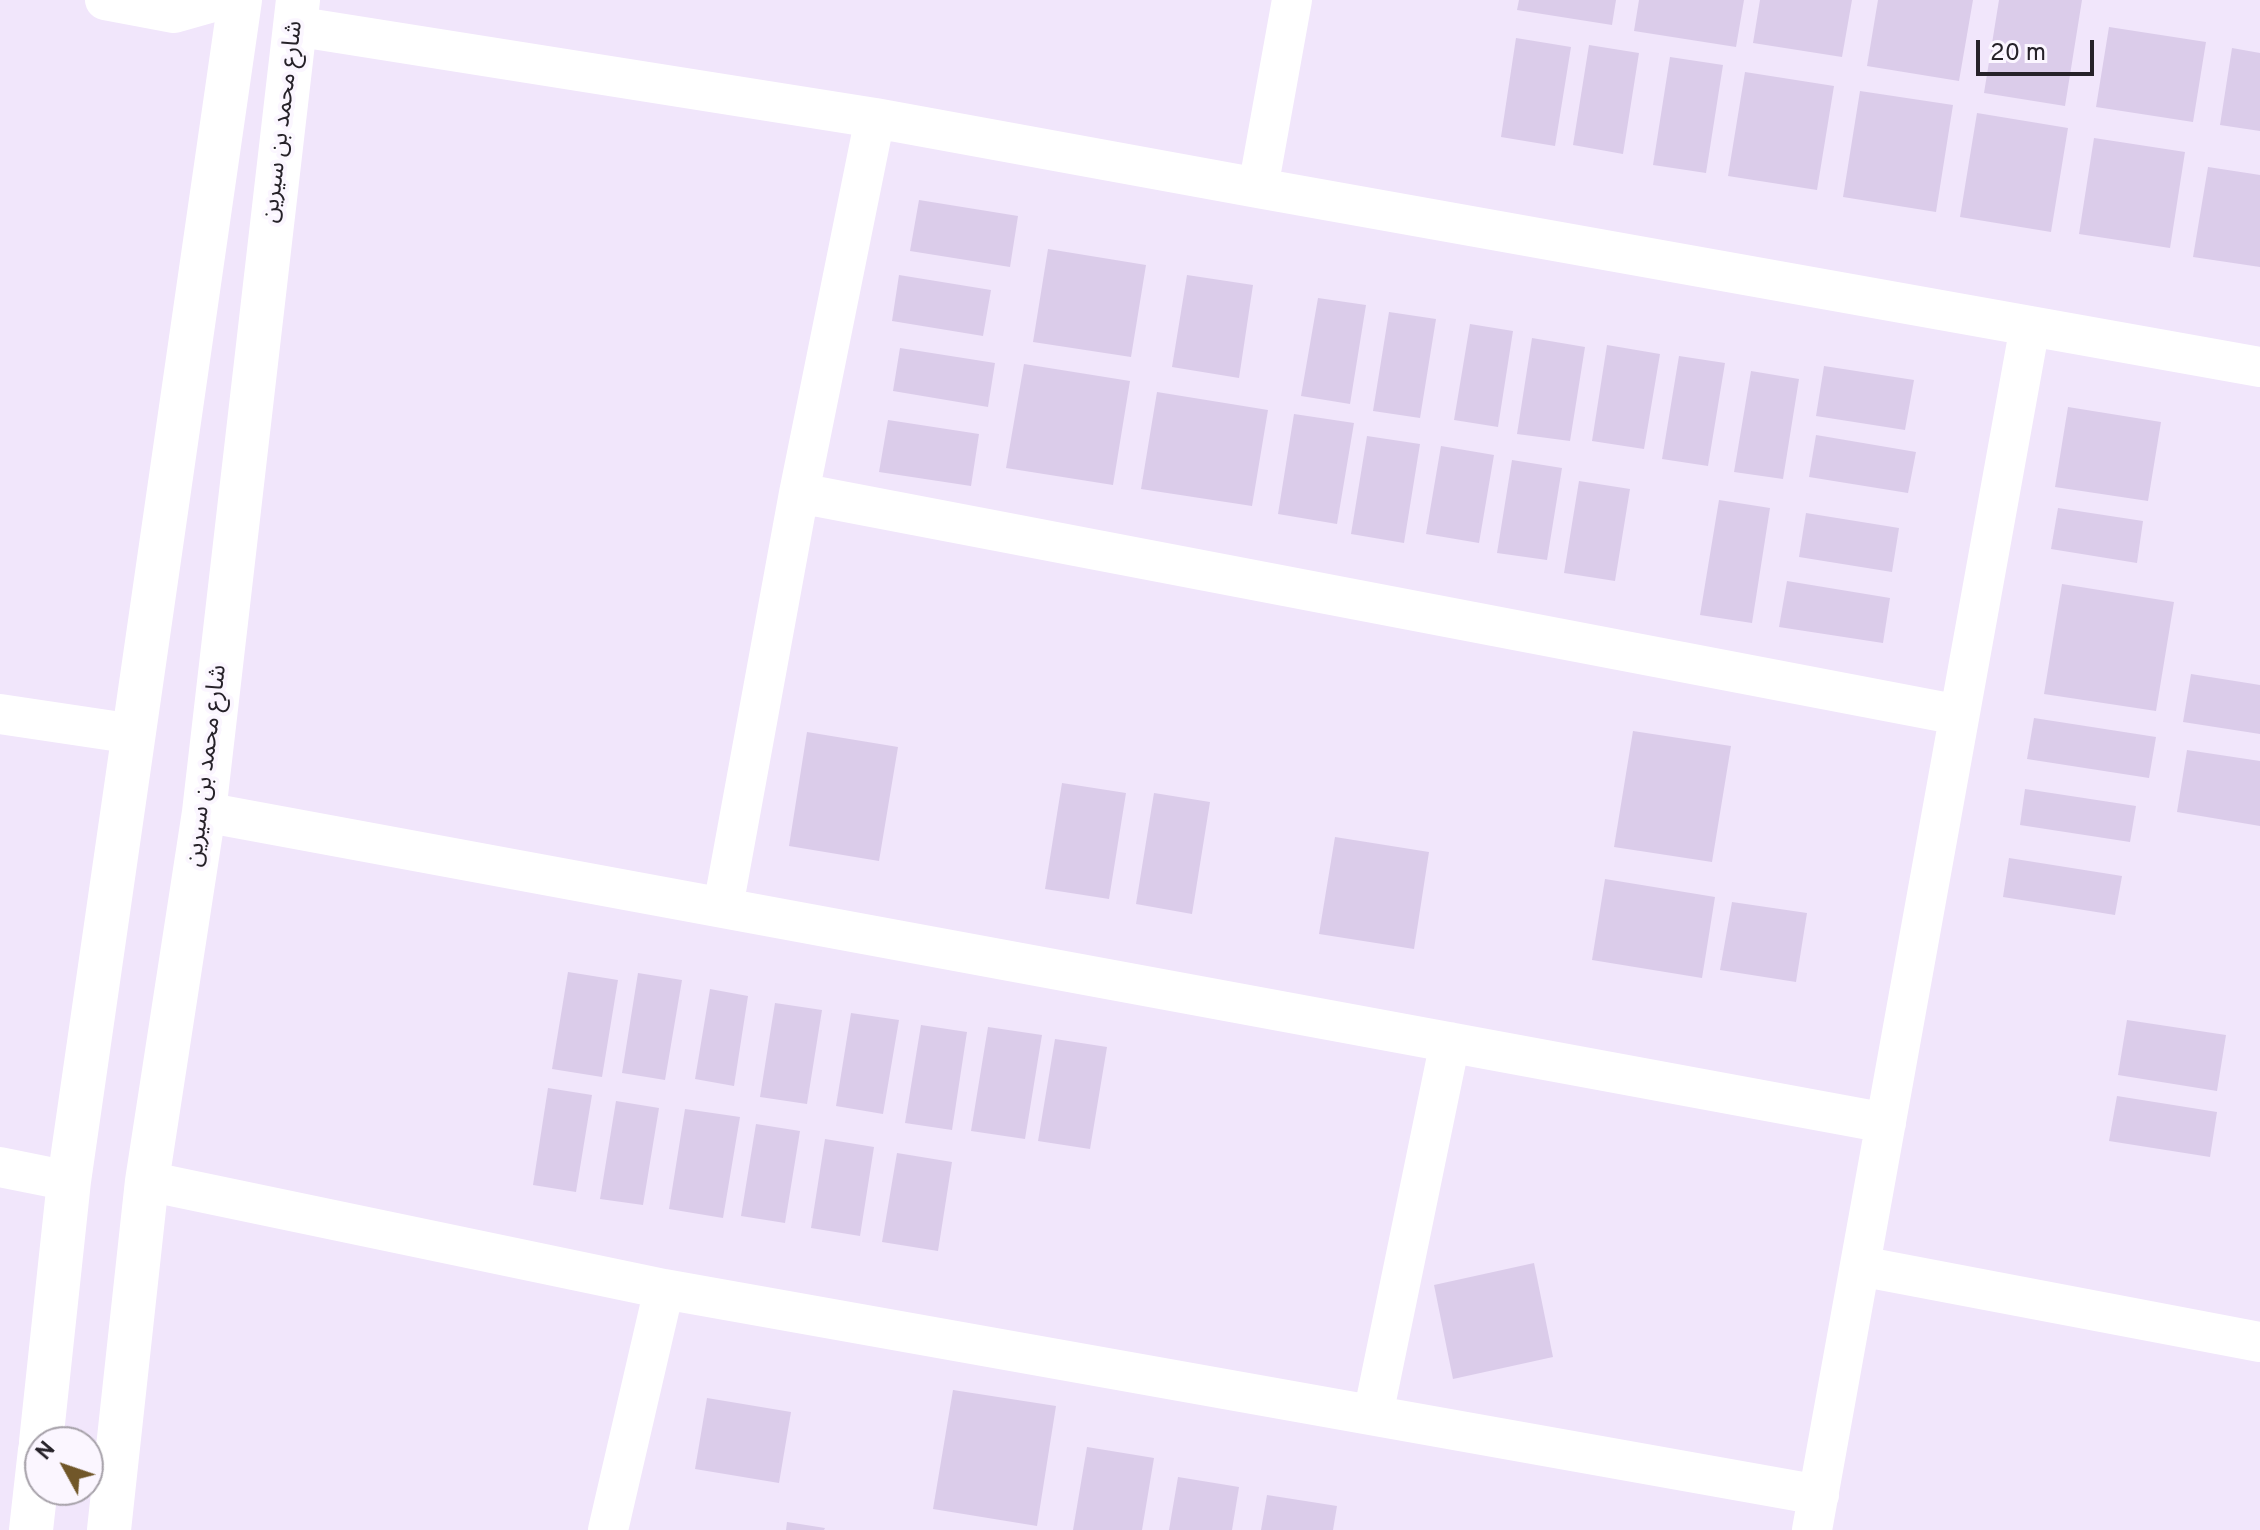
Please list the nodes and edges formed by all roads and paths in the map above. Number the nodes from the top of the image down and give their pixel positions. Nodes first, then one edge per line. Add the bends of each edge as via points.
1 (105, 0) edge
2 (220, 0) edge
3 (240, 0) edge
4 (1292, 0) edge
5 (296, 13) edge
6 (875, 118) junction
7 (1258, 188) junction
8 (2030, 326) junction
9 (2260, 367) edge
10 (799, 493) junction
11 (0, 714) edge
12 (1959, 715) junction
13 (134, 734) junction
14 (204, 812) junction
15 (723, 907) junction
16 (1450, 1042) junction
17 (1886, 1123) junction
18 (0, 1167) edge
19 (69, 1181) junction
20 (147, 1181) junction
21 (1860, 1266) junction
22 (664, 1289) junction
23 (2260, 1342) edge
24 (1373, 1415) junction
25 (43, 1426) edge
26 (34, 1506) edge
27 (1816, 1512) edge
28 (31, 1530) edge
29 (109, 1530) edge
30 (608, 1530) edge

1 - 2 street via 174,13
3 - 13 street
4 - 7 street
5 - 6 street
5 - 14 street, شارع محمد بن سيرين
6 - 7 street
6 - 10 street
7 - 8 street
8 - 9 street
8 - 12 street
10 - 12 street
10 - 15 street
11 - 13 street
12 - 17 street
13 - 19 street
14 - 15 street
14 - 20 street, شارع محمد بن سيرين
15 - 16 street
16 - 17 street
16 - 24 street
17 - 21 street
18 - 19 street
19 - 25 street
20 - 22 street
20 - 29 street, شارع محمد بن سيرين
21 - 23 street
21 - 27 street
22 - 24 street
22 - 30 street
24 - 27 street
26 - 28 street

